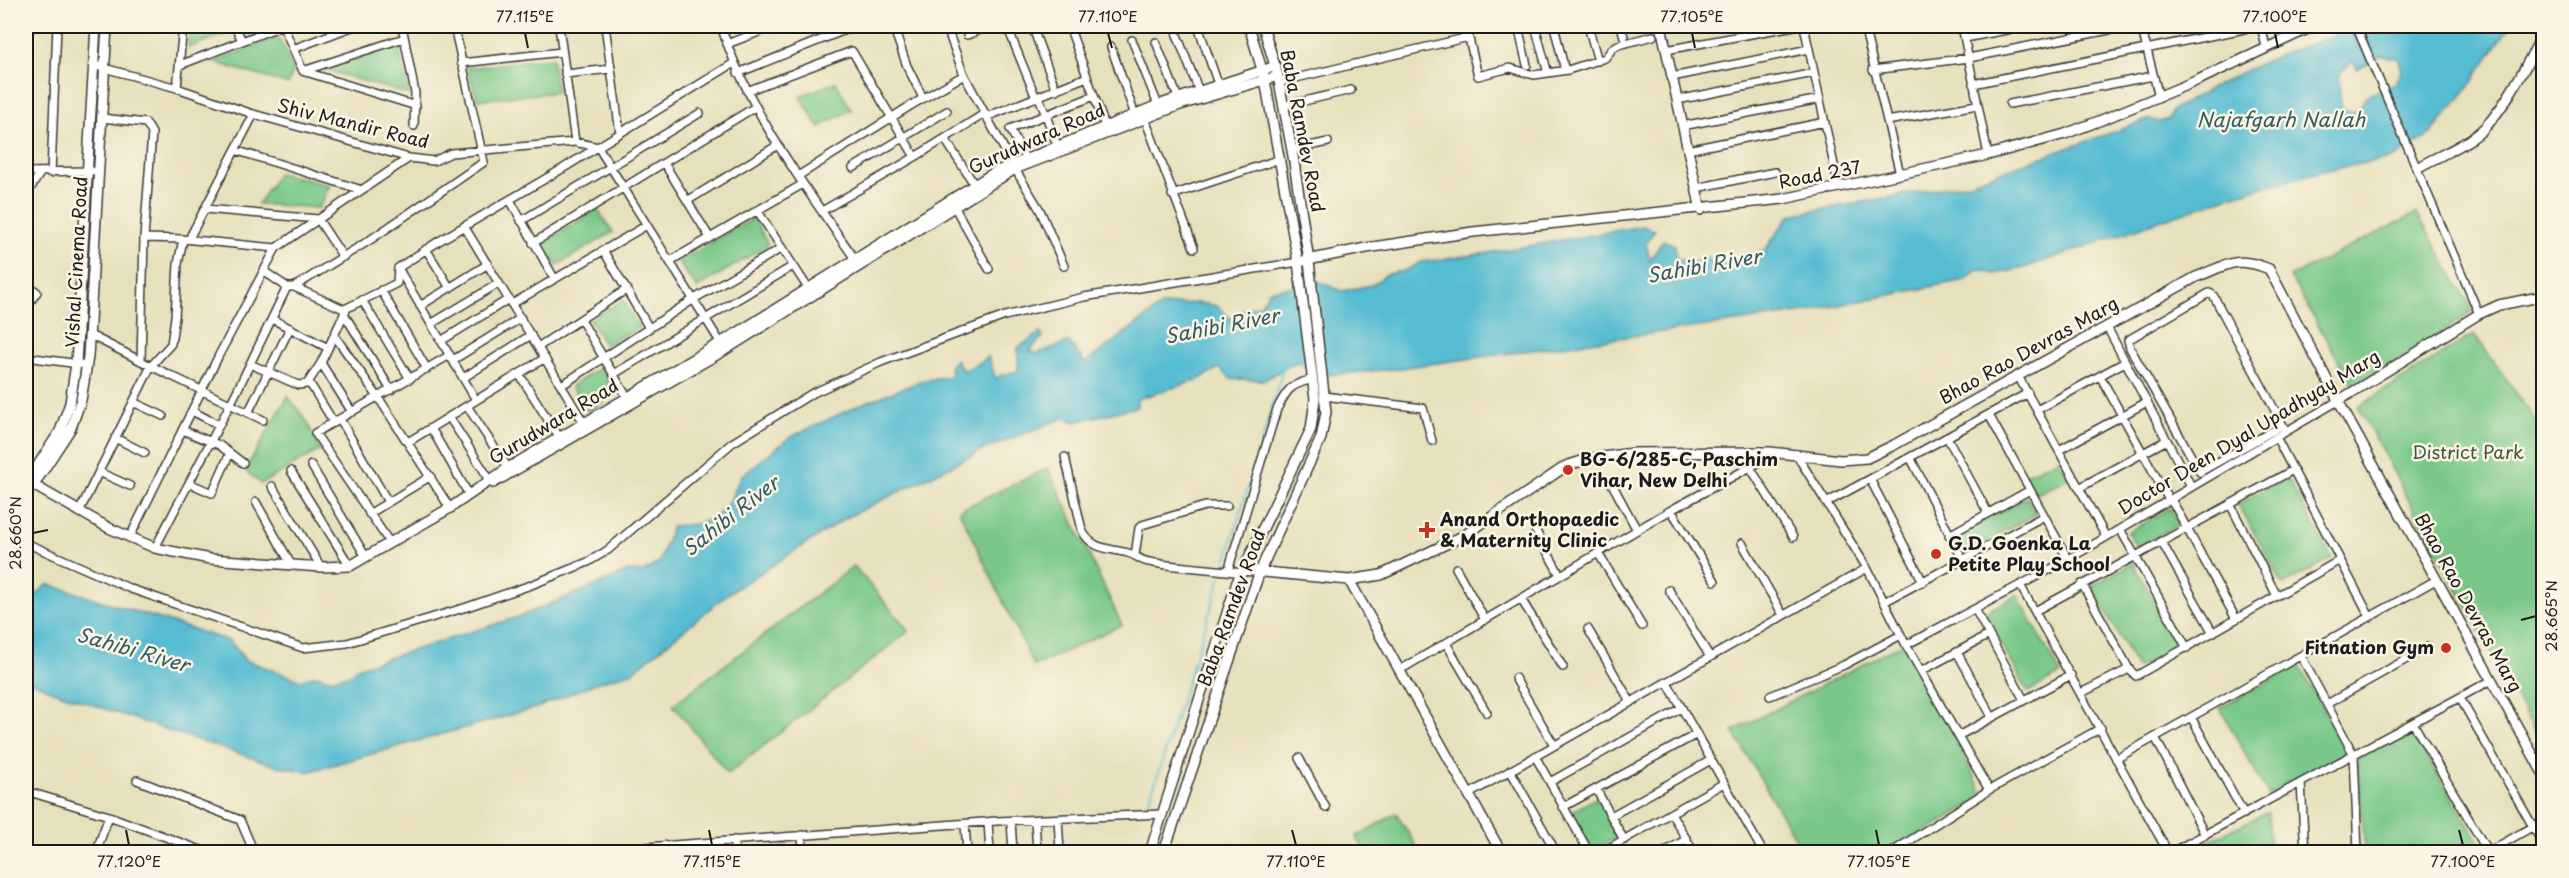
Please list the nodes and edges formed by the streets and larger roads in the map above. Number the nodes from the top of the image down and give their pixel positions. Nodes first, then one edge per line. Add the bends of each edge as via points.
1 (57, 26) edge
2 (96, 26) edge
3 (105, 26) edge
4 (183, 26) edge
5 (235, 26) edge
6 (282, 26) edge
7 (354, 26) edge
8 (402, 26) edge
9 (454, 26) edge
10 (559, 26) edge
11 (605, 26) edge
12 (721, 26) edge
13 (775, 26) edge
14 (855, 26) edge
15 (893, 26) edge
16 (946, 26) edge
17 (990, 26) edge
18 (1007, 26) edge
19 (1032, 26) edge
20 (1069, 26) edge
21 (1197, 26) edge
22 (1249, 26) edge
23 (1263, 26) edge
24 (1466, 26) edge
25 (1518, 26) edge
26 (1535, 26) edge
27 (1554, 26) edge
28 (1588, 26) edge
29 (1621, 26) edge
30 (1661, 26) edge
31 (1794, 26) edge
32 (1804, 26) edge
33 (1894, 26) edge
34 (1962, 26) edge
35 (2026, 26) edge
36 (2129, 26) edge
37 (2141, 26) edge
38 (2260, 26) edge
39 (2314, 26) edge
40 (2356, 26) edge
41 (1864, 28) edge
42 (2544, 33) edge
43 (967, 35) dead end
44 (1178, 35) dead end
45 (1653, 36) dead end
46 (1469, 37) junction
47 (1624, 37) dead end
48 (404, 38) junction
49 (1965, 38) junction
50 (1132, 40) dead end
51 (242, 41) junction
52 (1156, 42) dead end
53 (727, 44) junction
54 (1112, 47) dead end
55 (2266, 47) junction
56 (293, 49) junction
57 (1809, 49) junction
58 (2145, 49) junction
59 (1666, 50) junction
60 (562, 52) junction
61 (1969, 58) junction
62 (1598, 61) junction
63 (461, 63) junction
64 (734, 63) junction
65 (93, 65) junction
66 (180, 65) junction
67 (1527, 65) dead end
68 (1564, 67) dead end
69 (105, 68) junction
70 (611, 69) junction
71 (1547, 70) dead end
72 (1873, 70) junction
73 (303, 71) junction
74 (738, 73) junction
75 (1814, 73) junction
76 (565, 74) junction
77 (964, 75) junction
78 (1264, 75) junction
79 (1278, 75) junction
80 (2153, 76) junction
81 (1087, 77) junction
82 (1672, 77) junction
83 (1218, 84) junction
84 (1973, 84) junction
85 (177, 88) junction
86 (1056, 90) junction
87 (1351, 90) dead end
88 (747, 91) junction
89 (1199, 91) junction
90 (1094, 96) junction
91 (1037, 97) junction
92 (2159, 97) junction
93 (1178, 98) junction
94 (923, 99) junction
95 (1820, 99) junction
96 (1677, 100) junction
97 (2010, 104) dead end
98 (1158, 105) junction
99 (1977, 105) junction
100 (416, 106) junction
101 (1283, 106) junction
102 (755, 107) junction
103 (947, 111) dead end
104 (700, 113) dead end
105 (254, 114) junction
106 (985, 115) junction
107 (1135, 115) junction
108 (1046, 116) junction
109 (102, 118) junction
110 (891, 118) junction
111 (1145, 119) junction
112 (1887, 121) junction
113 (1825, 123) junction
114 (414, 126) dead end
115 (1682, 126) junction
116 (1106, 130) junction
117 (620, 134) junction
118 (903, 138) junction
119 (945, 139) junction
120 (575, 142) junction
121 (1328, 142) dead end
122 (778, 145) junction
123 (1057, 145) junction
124 (598, 147) junction
125 (236, 150) junction
126 (1292, 150) junction
127 (1687, 150) junction
128 (482, 151) junction
129 (1988, 155) junction
130 (409, 158) junction
131 (915, 158) junction
132 (1025, 158) junction
133 (1280, 159) junction
134 (664, 163) junction
135 (610, 167) junction
136 (1014, 167) junction
137 (853, 168) dead end
138 (2417, 168) junction
139 (99, 170) junction
140 (88, 171) junction
141 (26, 172) edge
142 (41, 172) junction
143 (1775, 172) dead end
144 (51, 173) junction
145 (1900, 174) junction
146 (798, 176) junction
147 (803, 184) junction
148 (974, 184) junction
149 (624, 188) junction
150 (1695, 188) junction
151 (1839, 188) junction
152 (362, 190) junction
153 (26, 195) edge
154 (1172, 195) junction
155 (510, 200) junction
156 (687, 201) junction
157 (954, 206) junction
158 (205, 209) junction
159 (757, 210) junction
160 (1701, 210) junction
161 (822, 211) junction
162 (318, 219) junction
163 (521, 220) junction
164 (647, 225) junction
165 (464, 226) junction
166 (191, 235) dead end
167 (144, 238) junction
168 (183, 238) junction
169 (710, 238) junction
170 (533, 243) junction
171 (276, 248) junction
172 (782, 248) junction
173 (1194, 248) dead end
174 (426, 249) junction
175 (603, 250) junction
176 (343, 257) junction
177 (670, 261) junction
178 (1309, 261) junction
179 (1298, 262) junction
180 (857, 263) junction
181 (488, 264) junction
182 (794, 266) junction
183 (1064, 266) dead end
184 (398, 268) junction
185 (988, 269) dead end
186 (265, 272) junction
187 (554, 278) junction
188 (499, 282) junction
189 (26, 284) edge
190 (290, 287) junction
191 (450, 288) junction
192 (808, 288) junction
193 (627, 289) junction
194 (381, 290) junction
195 (2544, 296) edge
196 (694, 299) junction
197 (362, 300) junction
198 (511, 301) junction
199 (420, 306) junction
200 (26, 308) edge
201 (345, 312) junction
202 (2479, 314) junction
203 (521, 318) junction
204 (706, 318) junction
205 (272, 319) junction
206 (581, 320) junction
207 (431, 324) junction
208 (2107, 327) junction
209 (290, 328) junction
210 (649, 328) junction
211 (90, 335) junction
212 (334, 335) junction
213 (531, 335) junction
214 (441, 341) junction
215 (723, 346) junction
216 (538, 347) junction
217 (328, 348) junction
218 (26, 357) edge
219 (451, 358) junction
220 (545, 358) junction
221 (604, 358) junction
222 (141, 362) junction
223 (2125, 362) junction
224 (321, 363) junction
225 (76, 364) junction
226 (250, 364) junction
227 (87, 365) junction
228 (151, 366) junction
229 (427, 369) junction
230 (270, 372) junction
231 (519, 374) junction
232 (614, 374) junction
233 (2018, 376) junction
234 (2100, 376) junction
235 (463, 378) junction
236 (1317, 378) junction
237 (410, 379) junction
238 (309, 382) junction
239 (562, 385) junction
240 (202, 390) junction
241 (391, 390) junction
242 (2028, 393) junction
243 (1324, 396) junction
244 (378, 397) junction
245 (627, 397) junction
246 (476, 400) junction
247 (2338, 400) junction
248 (133, 402) junction
249 (2147, 402) junction
250 (230, 403) junction
251 (467, 406) junction
252 (2037, 410) junction
253 (192, 411) junction
254 (352, 412) junction
255 (248, 413) junction
256 (1989, 415) junction
257 (163, 416) dead end
258 (2122, 416) junction
259 (449, 417) junction
260 (263, 420) dead end
261 (336, 421) junction
262 (584, 423) junction
263 (219, 425) junction
264 (431, 428) junction
265 (2285, 428) junction
266 (182, 430) junction
267 (559, 437) junction
268 (1947, 437) junction
269 (2276, 437) junction
270 (115, 438) junction
271 (2167, 440) junction
272 (1432, 441) dead end
273 (210, 442) junction
274 (408, 442) junction
275 (2059, 450) junction
276 (1770, 452) junction
277 (145, 453) dead end
278 (230, 453) junction
279 (2143, 453) junction
280 (1796, 454) junction
281 (1910, 457) junction
282 (1065, 458) dead end
283 (243, 463) dead end
284 (311, 465) dead end
285 (1750, 467) junction
286 (508, 468) junction
287 (2293, 470) junction
288 (291, 471) dead end
289 (99, 472) junction
290 (431, 476) junction
291 (1870, 479) junction
292 (488, 482) junction
293 (28, 483) edge
294 (189, 483) junction
295 (1612, 484) dead end
296 (130, 486) dead end
297 (272, 486) dead end
298 (2192, 486) junction
299 (2079, 488) junction
300 (2030, 490) junction
301 (469, 495) junction
302 (2170, 499) junction
303 (256, 502) dead end
304 (388, 502) junction
305 (1826, 503) junction
306 (2230, 504) junction
307 (1227, 506) dead end
308 (450, 508) junction
309 (1671, 510) junction
310 (79, 512) junction
311 (1988, 513) junction
312 (369, 514) junction
313 (2044, 516) junction
314 (1533, 526) dead end
315 (2186, 527) junction
316 (2120, 529) junction
317 (1638, 530) junction
318 (1949, 535) junction
319 (130, 537) junction
320 (1793, 537) dead end
321 (2106, 537) junction
322 (2161, 541) junction
323 (26, 543) edge
324 (390, 543) junction
325 (1742, 543) dead end
326 (155, 548) junction
327 (1598, 553) junction
328 (1135, 555) junction
329 (2135, 556) junction
330 (366, 557) junction
331 (2068, 559) junction
332 (1963, 560) junction
333 (2340, 560) junction
334 (292, 566) junction
335 (350, 566) junction
336 (321, 567) junction
337 (1456, 568) dead end
338 (1867, 568) junction
339 (1228, 571) junction
340 (1242, 571) junction
341 (1260, 571) junction
342 (1560, 575) junction
343 (1349, 580) junction
344 (2436, 580) junction
345 (1715, 581) dead end
346 (1923, 582) junction
347 (2082, 584) junction
348 (2020, 585) junction
349 (1669, 590) dead end
350 (2277, 596) junction
351 (1521, 599) junction
352 (1884, 602) junction
353 (1975, 609) junction
354 (2035, 610) junction
355 (1783, 615) junction
356 (2370, 617) junction
357 (1485, 620) junction
358 (2236, 620) junction
359 (1642, 626) dead end
360 (1588, 629) dead end
361 (2213, 633) junction
362 (1901, 635) junction
363 (1989, 636) junction
364 (1446, 643) junction
365 (1906, 645) junction
366 (2428, 647) dead end
367 (2187, 648) junction
368 (1958, 652) junction
369 (2301, 656) junction
370 (1710, 657) junction
371 (1563, 668) dead end
372 (2129, 669) junction
373 (1400, 670) junction
374 (1921, 671) junction
375 (2071, 675) junction
376 (1515, 678) dead end
377 (2492, 680) junction
378 (1667, 681) junction
379 (2081, 693) junction
380 (1770, 696) dead end
381 (2460, 698) junction
382 (2024, 700) junction
383 (1630, 701) junction
384 (2327, 704) junction
385 (1682, 708) junction
386 (1487, 713) dead end
387 (1992, 717) junction
388 (2191, 717) junction
389 (2413, 723) junction
390 (2101, 728) junction
391 (1697, 734) junction
392 (1958, 736) junction
393 (2155, 737) junction
394 (1554, 745) junction
395 (2354, 755) junction
396 (1535, 756) junction
397 (1299, 758) dead end
398 (2116, 759) junction
399 (1711, 760) junction
400 (1510, 771) junction
401 (2544, 775) edge
402 (137, 780) dead end
403 (1550, 782) junction
404 (1724, 783) junction
405 (2301, 783) junction
406 (1596, 789) junction
407 (1989, 790) junction
408 (28, 792) edge
409 (1469, 794) junction
410 (26, 802) edge
411 (1563, 807) junction
412 (1326, 808) dead end
413 (1671, 813) junction
414 (1163, 814) junction
415 (2244, 814) junction
416 (109, 816) junction
417 (1611, 816) junction
418 (1058, 819) junction
419 (1035, 820) junction
420 (2544, 820) edge
421 (1011, 821) junction
422 (988, 822) junction
423 (965, 824) junction
424 (2533, 826) junction
425 (802, 835) junction
426 (2205, 835) junction
427 (1687, 839) junction
428 (734, 840) junction
429 (1624, 840) junction
430 (704, 843) junction
431 (2544, 846) edge
432 (1901, 850) edge
433 (620, 851) edge
434 (96, 852) edge
435 (206, 852) edge
436 (254, 852) edge
437 (579, 852) edge
438 (705, 852) edge
439 (734, 852) edge
440 (803, 852) edge
441 (967, 852) edge
442 (990, 852) edge
443 (1013, 852) edge
444 (1037, 852) edge
445 (1060, 852) edge
446 (1150, 852) edge
447 (1164, 852) edge
448 (1502, 852) edge
449 (1556, 852) edge
450 (1589, 852) edge
451 (1602, 852) edge
452 (1664, 852) edge
453 (1694, 852) edge
454 (1763, 852) edge
455 (1892, 852) edge
456 (2170, 852) edge
457 (2305, 852) edge
458 (2358, 852) edge
459 (2488, 852) edge

1 - 144 street
2 - 65 street, Vishal Cinema Road
3 - 69 street, Vishal Cinema Road
4 - 66 street
5 - 51 street
6 - 51 street
6 - 56 street
7 - 56 street
8 - 48 street
9 - 63 street
10 - 60 street
11 - 70 street
12 - 53 street
13 - 53 street
14 - 74 street
15 - 94 street
16 - 77 street
17 - 43 street
18 - 91 street
19 - 86 street
20 - 81 street
21 - 83 street
22 - 78 street
23 - 79 street, Baba Ramdev Road
24 - 46 street
25 - 67 street
26 - 71 street
27 - 68 street
28 - 62 street
29 - 47 street
30 - 59 street
31 - 59 street
32 - 57 street
33 - 41 street
34 - 49 street
35 - 49 street
36 - 61 street
37 - 58 street
38 - 55 street
38 - 58 street
39 - 55 street, Road 237
40 - 138 street
41 - 72 street
42 - 138 street via 2487,125
44 - 89 street
45 - 62 street via 1618,45
46 - 62 street via 1478,76 1510,68 1539,75
46 - 79 street
48 - 73 street
48 - 100 street
49 - 61 street
50 - 98 street
51 - 66 street
52 - 93 street
53 - 64 street
54 - 107 street
55 - 92 street, Road 237
56 - 73 street
57 - 75 street
57 - 82 street
58 - 80 street
58 - 84 street
59 - 82 street
60 - 63 street
60 - 76 street
61 - 72 street
61 - 84 street
63 - 128 street
64 - 74 street
64 - 117 street
65 - 69 street, Shiv Mandir Road
65 - 140 street, Vishal Cinema Road
66 - 85 street
69 - 85 street, Shiv Mandir Road
69 - 109 street, Vishal Cinema Road
70 - 76 street
70 - 117 street
72 - 112 street
73 - 100 street
74 - 88 street
75 - 95 street
75 - 96 street
76 - 120 street
77 - 94 street
77 - 106 street
78 - 79 street, Gurudwara Road
78 - 83 street, Gurudwara Road
78 - 111 street, Gurudwara Road
78 - 133 street
79 - 101 street, Baba Ramdev Road
80 - 92 street
80 - 97 street
81 - 86 street
81 - 90 street
82 - 96 street
83 - 89 street, Gurudwara Road
84 - 99 street
85 - 105 street, Shiv Mandir Road
86 - 91 street
87 - 101 street
88 - 102 street
88 - 110 street via 852,51
89 - 93 street, Gurudwara Road
90 - 108 street
90 - 116 street
91 - 106 street
91 - 108 street
92 - 129 street, Road 237 via 2065,134
93 - 98 street, Gurudwara Road
94 - 110 street
95 - 113 street
95 - 115 street
96 - 115 street
98 - 107 street, Gurudwara Road
99 - 112 street
99 - 129 street
100 - 114 street
101 - 126 street, Baba Ramdev Road
102 - 122 street
102 - 134 street
103 - 118 street
104 - 135 street
105 - 125 street
105 - 130 street, Shiv Mandir Road
106 - 119 street
106 - 136 street
107 - 116 street, Gurudwara Road
108 - 123 street
108 - 132 street via 1010,129
109 - 139 street, Vishal Cinema Road
109 - 167 street via 146,123 152,133
110 - 118 street
110 - 146 street
111 - 116 street, Gurudwara Road
111 - 154 street
112 - 145 street
113 - 127 street
113 - 151 street
115 - 127 street
116 - 123 street, Gurudwara Road
116 - 136 street, Gurudwara Road
117 - 124 street
118 - 131 street
118 - 137 street
119 - 131 street
119 - 148 street
120 - 124 street, Shiv Mandir Road
120 - 128 street, Shiv Mandir Road
121 - 126 street
122 - 146 street
122 - 156 street
123 - 132 street, Gurudwara Road
124 - 135 street
124 - 155 street
125 - 152 street
125 - 158 street
126 - 178 street, Baba Ramdev Road
127 - 150 street
128 - 130 street, Shiv Mandir Road via 451,153 434,160
128 - 176 street via 484,162
129 - 145 street, Road 237
130 - 152 street
131 - 161 street
132 - 136 street, Gurudwara Road
133 - 154 street
133 - 179 street
134 - 149 street
134 - 156 street
135 - 149 street
135 - 163 street
136 - 148 street, Gurudwara Road
136 - 157 street, Gurudwara Road
136 - 183 street via 1040,210
138 - 202 street
139 - 140 street
139 - 211 street, Vishal Cinema Road
140 - 144 street
140 - 225 street, Vishal Cinema Road
141 - 142 street
142 - 144 street
142 - 153 street
143 - 150 street
145 - 151 street, Road 237
146 - 147 street
147 - 159 street
147 - 161 street
148 - 180 street, Gurudwara Road
149 - 164 street
149 - 170 street
150 - 160 street
151 - 160 street, Road 237
152 - 162 street
154 - 173 street
155 - 163 street
155 - 165 street
156 - 169 street
157 - 180 street, Gurudwara Road
157 - 185 street
158 - 162 street
158 - 166 street
159 - 169 street
159 - 172 street
160 - 178 street, Road 237 via 1473,232
161 - 180 street
162 - 171 street
162 - 176 street
163 - 170 street
164 - 175 street
164 - 177 street
165 - 174 street
165 - 181 street
167 - 168 street
167 - 222 street
168 - 171 street
168 - 228 street via 171,344
169 - 177 street
170 - 187 street
171 - 186 street
172 - 182 street
172 - 196 street
174 - 184 street
174 - 191 street
175 - 187 street
175 - 193 street
176 - 190 street
177 - 196 street
178 - 179 street, Road 237
178 - 236 street, Baba Ramdev Road
179 - 236 street
179 - 323 street via 1084,297 1005,316 881,362 811,394 741,437 608,550 588,562 467,607 347,643 303,648 276,640 131,589
180 - 192 street, Gurudwara Road
180 - 215 street, Gurudwara Road
181 - 188 street
181 - 191 street
182 - 192 street
182 - 204 street
184 - 194 street via 397,283
184 - 199 street
186 - 190 street
186 - 240 street
187 - 198 street
188 - 198 street
188 - 207 street
189 - 200 street via 37,292
190 - 201 street
190 - 205 street
191 - 199 street
192 - 215 street, Gurudwara Road
193 - 206 street
193 - 210 street
194 - 197 street
194 - 229 street
195 - 202 street, Doctor Deen Dyal Upadhyay Marg via 2499,305
196 - 204 street
196 - 210 street
197 - 201 street
197 - 237 street
198 - 203 street
198 - 214 street
199 - 207 street
201 - 212 street
201 - 241 street
202 - 247 street, Doctor Deen Dyal Upadhyay Marg
203 - 213 street
203 - 219 street
204 - 215 street
204 - 232 street
205 - 209 street
205 - 226 street
206 - 216 street
206 - 221 street
207 - 214 street
208 - 223 street
208 - 233 street, Bhao Rao Devras Marg
208 - 247 street, Bhao Rao Devras Marg via 2196,277 2232,263 2250,261 2269,269
209 - 217 street
209 - 230 street
210 - 221 street
211 - 222 street
211 - 227 street, Vishal Cinema Road
212 - 217 street
212 - 244 street
213 - 216 street
213 - 235 street
214 - 219 street
215 - 245 street, Gurudwara Road
215 - 292 street, Gurudwara Road via 495,483
216 - 220 street
217 - 224 street
218 - 225 street
219 - 229 street
219 - 235 street
220 - 231 street
220 - 239 street
221 - 232 street
221 - 239 street
222 - 228 street
223 - 234 street
223 - 249 street
224 - 238 street
224 - 254 street
225 - 227 street
225 - 293 street, Vishal Cinema Road via 70,403 60,431
226 - 230 street
226 - 250 street
227 - 293 street, Vishal Cinema Road via 71,428
228 - 240 street
228 - 248 street
229 - 237 street
230 - 238 street via 301,386
230 - 255 street
231 - 246 street
231 - 267 street
232 - 245 street
233 - 242 street
233 - 280 street, Bhao Rao Devras Marg via 1867,458 1841,460
234 - 252 street
234 - 258 street
235 - 246 street
236 - 243 street, Baba Ramdev Road
236 - 339 street via 1294,384 1277,408
236 - 340 street via 1311,429
237 - 241 street
238 - 261 street
239 - 262 street
240 - 250 street
240 - 253 street
241 - 244 street
242 - 252 street
242 - 256 street
243 - 272 street via 1423,408
243 - 341 street, Baba Ramdev Road via 1326,412 1320,438
244 - 254 street
244 - 274 street
245 - 262 street, Gurudwara Road
246 - 251 street
247 - 265 street, Doctor Deen Dyal Upadhyay Marg
247 - 344 street, Bhao Rao Devras Marg
248 - 257 street
248 - 270 street
249 - 258 street
249 - 271 street
250 - 255 street
250 - 263 street
251 - 259 street
251 - 286 street
252 - 275 street
253 - 263 street
253 - 266 street
254 - 261 street
255 - 260 street
256 - 268 street
256 - 300 street
258 - 275 street
258 - 279 street
259 - 264 street
259 - 292 street
261 - 304 street
261 - 312 street via 315,433
262 - 267 street, Gurudwara Road
263 - 273 street
264 - 274 street
264 - 301 street
265 - 265 street via 2213,295 2209,293 2128,340 2200,472
265 - 269 street, Doctor Deen Dyal Upadhyay Marg
266 - 273 street
266 - 319 street
267 - 286 street, Gurudwara Road
268 - 281 street
268 - 311 street
269 - 287 street
269 - 298 street, Doctor Deen Dyal Upadhyay Marg
270 - 277 street
270 - 289 street
271 - 279 street
271 - 298 street
273 - 278 street
273 - 294 street
274 - 290 street
275 - 299 street
276 - 280 street, Bhao Rao Devras Marg
276 - 285 street
276 - 343 street, Bhao Rao Devras Marg via 1633,453 1588,459 1566,466 1456,539 1382,575
278 - 283 street
278 - 294 street via 212,493
279 - 299 street
279 - 302 street
280 - 305 street
281 - 291 street
281 - 318 street
282 - 328 street via 1086,538 1098,546
284 - 330 street
285 - 309 street
285 - 320 street
286 - 292 street, Gurudwara Road
287 - 306 street
287 - 333 street
288 - 335 street
289 - 296 street
289 - 310 street
290 - 304 street
290 - 308 street
291 - 305 street
291 - 346 street
292 - 301 street
293 - 310 street
294 - 326 street
295 - 317 street
297 - 336 street
298 - 302 street, Doctor Deen Dyal Upadhyay Marg
299 - 321 street
300 - 311 street
300 - 313 street
301 - 308 street
302 - 315 street
302 - 316 street, Doctor Deen Dyal Upadhyay Marg
303 - 334 street
304 - 312 street
305 - 338 street
306 - 315 street
306 - 350 street
307 - 328 street via 1205,506 1142,525
308 - 324 street
309 - 317 street
309 - 345 street
310 - 319 street
311 - 318 street
312 - 324 street
313 - 331 street
313 - 332 street
314 - 342 street
315 - 322 street
315 - 358 street
316 - 321 street, Doctor Deen Dyal Upadhyay Marg
316 - 329 street
317 - 327 street
318 - 332 street
319 - 326 street
321 - 331 street, Doctor Deen Dyal Upadhyay Marg
322 - 329 street
322 - 361 street
324 - 330 street
325 - 355 street
326 - 334 street via 210,559
327 - 342 street
327 - 359 street
328 - 339 street via 1147,562
329 - 347 street
329 - 367 street
330 - 335 street
331 - 348 street, Doctor Deen Dyal Upadhyay Marg
332 - 346 street
333 - 350 street
333 - 356 street
334 - 336 street
335 - 336 street
337 - 357 street
338 - 352 street
338 - 355 street
339 - 340 street
340 - 341 street, Bhao Rao Devras Marg
340 - 414 street
341 - 343 street, Bhao Rao Devras Marg
341 - 447 street, Baba Ramdev Road
342 - 351 street
343 - 373 street
344 - 356 street
344 - 377 street, Bhao Rao Devras Marg
346 - 352 street
347 - 354 street
347 - 372 street
348 - 353 street, Doctor Deen Dyal Upadhyay Marg
348 - 354 street
349 - 370 street
350 - 358 street
351 - 357 street
351 - 371 street
352 - 362 street
353 - 363 street
353 - 365 street, Doctor Deen Dyal Upadhyay Marg
354 - 375 street
355 - 370 street
356 - 369 street
357 - 364 street
358 - 361 street
360 - 383 street
361 - 367 street
362 - 365 street
362 - 380 street
363 - 368 street
363 - 382 street
364 - 373 street
364 - 386 street
365 - 374 street
366 - 384 street
367 - 372 street via 2138,676
368 - 374 street
368 - 387 street
369 - 384 street
369 - 388 street
370 - 378 street
372 - 379 street
373 - 409 street
374 - 392 street
375 - 379 street
375 - 382 street
376 - 394 street
377 - 381 street
377 - 401 street, Bhao Rao Devras Marg
378 - 383 street
378 - 385 street
379 - 390 street
381 - 389 street
381 - 424 street
382 - 387 street
383 - 394 street
384 - 395 street
385 - 391 street
385 - 403 street
387 - 392 street
388 - 393 street
388 - 415 street
389 - 395 street
389 - 459 street
390 - 398 street
390 - 407 street
391 - 399 street
391 - 406 street
392 - 407 street
393 - 398 street
393 - 426 street
394 - 396 street
395 - 405 street
395 - 458 street
396 - 400 street
396 - 403 street
397 - 412 street
398 - 456 street
399 - 404 street
399 - 417 street
400 - 409 street
400 - 449 street
402 - 436 street via 240,820
403 - 411 street
404 - 413 street
404 - 454 street
405 - 415 street
405 - 457 street
406 - 411 street
406 - 417 street
407 - 432 street
408 - 410 street
408 - 416 street
409 - 448 street
411 - 450 street
413 - 427 street
413 - 429 street
414 - 418 street
414 - 446 street
415 - 426 street
416 - 434 street
416 - 435 street
417 - 429 street
418 - 419 street
418 - 445 street
419 - 421 street
419 - 444 street
420 - 424 street
421 - 422 street
421 - 443 street
422 - 423 street
422 - 442 street
423 - 425 street
423 - 441 street
424 - 431 street
424 - 459 street
425 - 428 street
425 - 440 street
426 - 456 street
427 - 452 street
427 - 453 street
428 - 430 street
428 - 439 street
429 - 451 street
430 - 433 street
430 - 438 street
432 - 455 street
433 - 437 street

